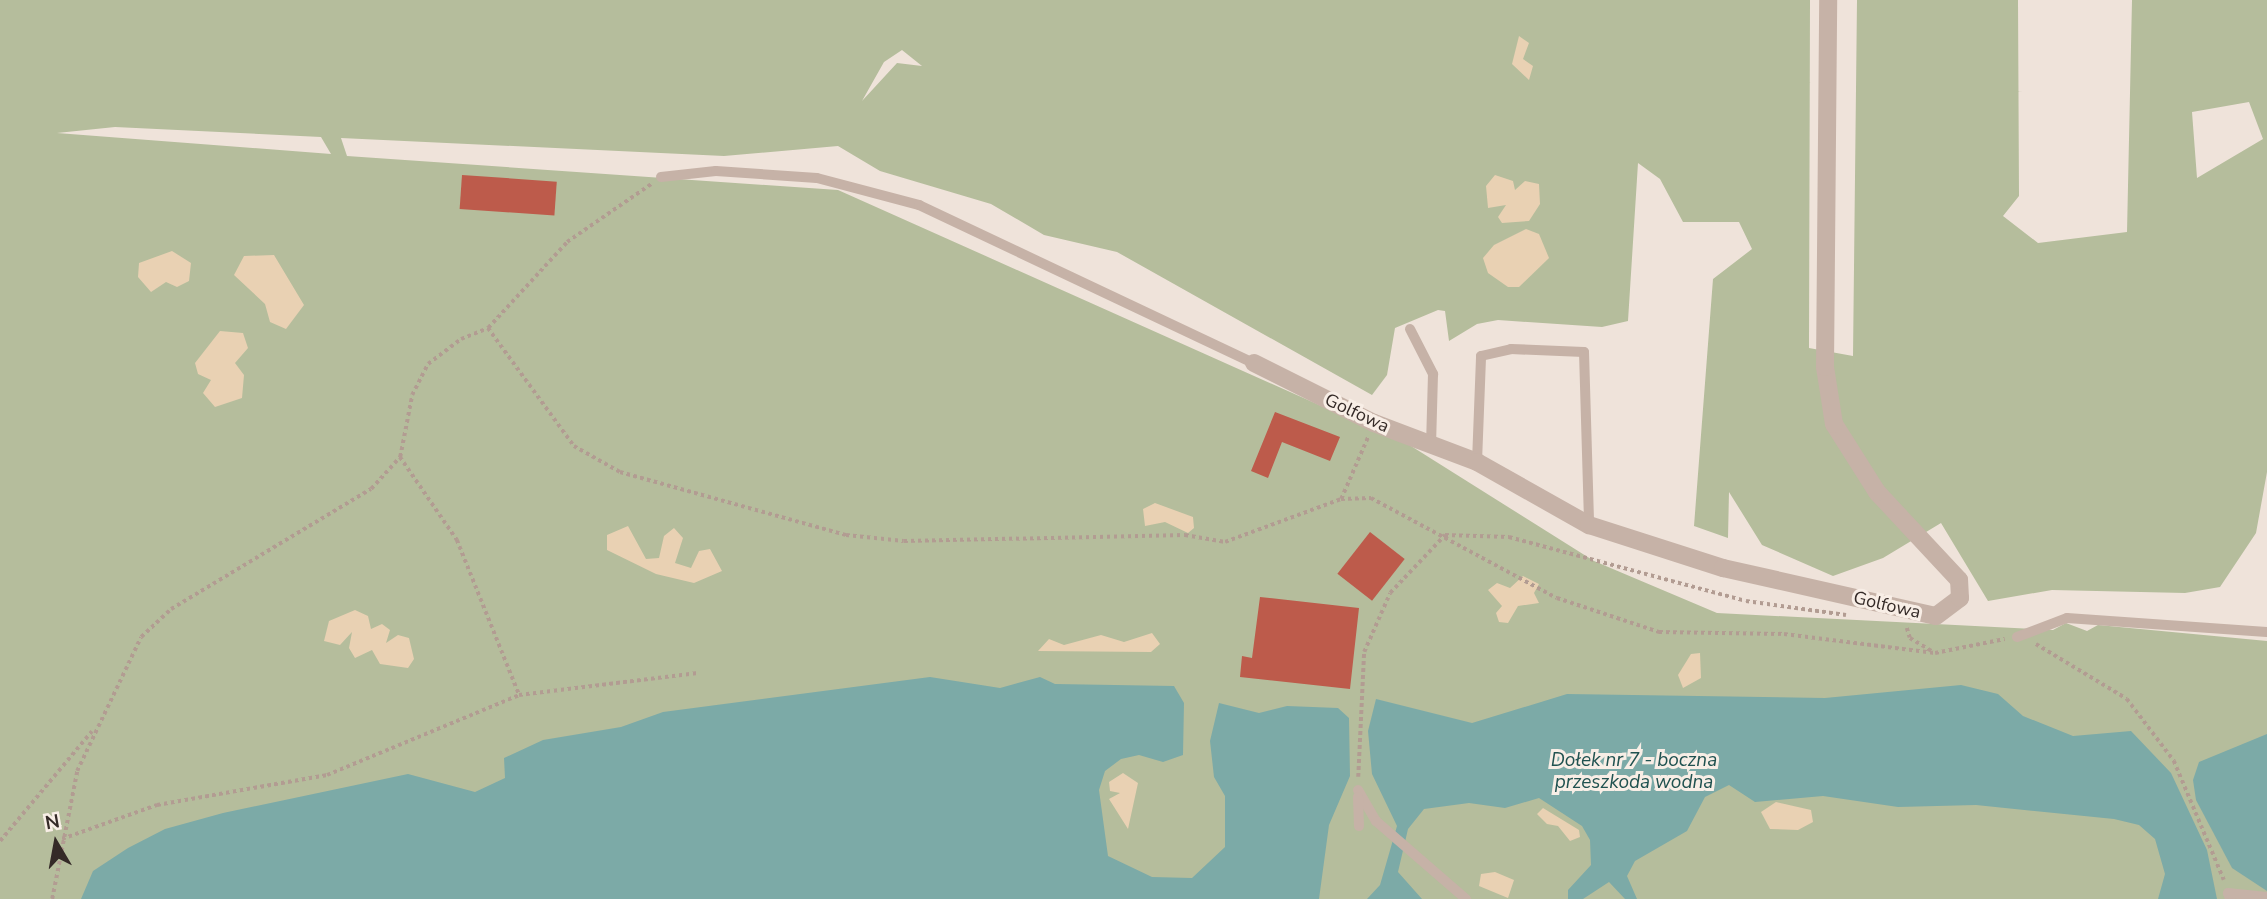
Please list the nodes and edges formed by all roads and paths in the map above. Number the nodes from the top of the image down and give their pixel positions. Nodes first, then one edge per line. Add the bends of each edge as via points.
1 (1828, 0) edge
2 (661, 177) joint
3 (488, 328) junction
4 (1410, 329) dead end
5 (1254, 363) joint
6 (1374, 424) junction
7 (1431, 444) junction
8 (400, 457) junction
9 (1477, 463) junction
10 (1341, 499) junction
11 (1589, 525) junction
12 (1445, 535) junction
13 (1860, 613) dead end
14 (1904, 617) dead end
15 (2267, 632) edge
16 (2017, 637) junction
17 (1935, 653) junction
18 (698, 673) dead end
19 (519, 695) junction
20 (95, 726) junction
21 (1358, 790) junction
22 (1359, 826) dead end
23 (62, 839) junction
24 (0, 841) edge
25 (2229, 896) edge
26 (2267, 897) edge
27 (52, 899) edge
28 (1466, 899) edge

1 - 11 street, Golfowa via 1825,367 1834,424 1877,492 1959,580 1960,598 1936,615 1723,568
2 - 3 path via 567,242
2 - 5 lane via 716,171 817,178 919,205
3 - 8 path via 461,338 428,364 412,395
3 - 10 path via 574,446 620,472 846,535 904,541 1185,535 1225,541
4 - 7 lane via 1433,374
5 - 6 street, Golfowa
6 - 7 street, Golfowa
6 - 10 path
7 - 9 street, Golfowa
8 - 19 path via 457,540
8 - 20 path via 371,489 171,609 141,637
9 - 11 street, Golfowa
9 - 11 lane via 1481,356 1511,349 1584,352
10 - 12 path via 1371,498
12 - 13 path via 1555,547 1768,605
12 - 17 path via 1557,598 1659,632 1784,634
12 - 21 path via 1390,593 1364,652
14 - 17 path via 1910,638
15 - 16 lane via 2067,618
16 - 17 path
16 - 25 path via 2067,658 2127,699 2174,761 2212,840
18 - 19 path
19 - 23 path via 327,775 158,805
20 - 23 path
20 - 24 path
21 - 22 lane
21 - 28 lane via 1393,836 1406,841 1438,881
23 - 27 path
25 - 26 lane

